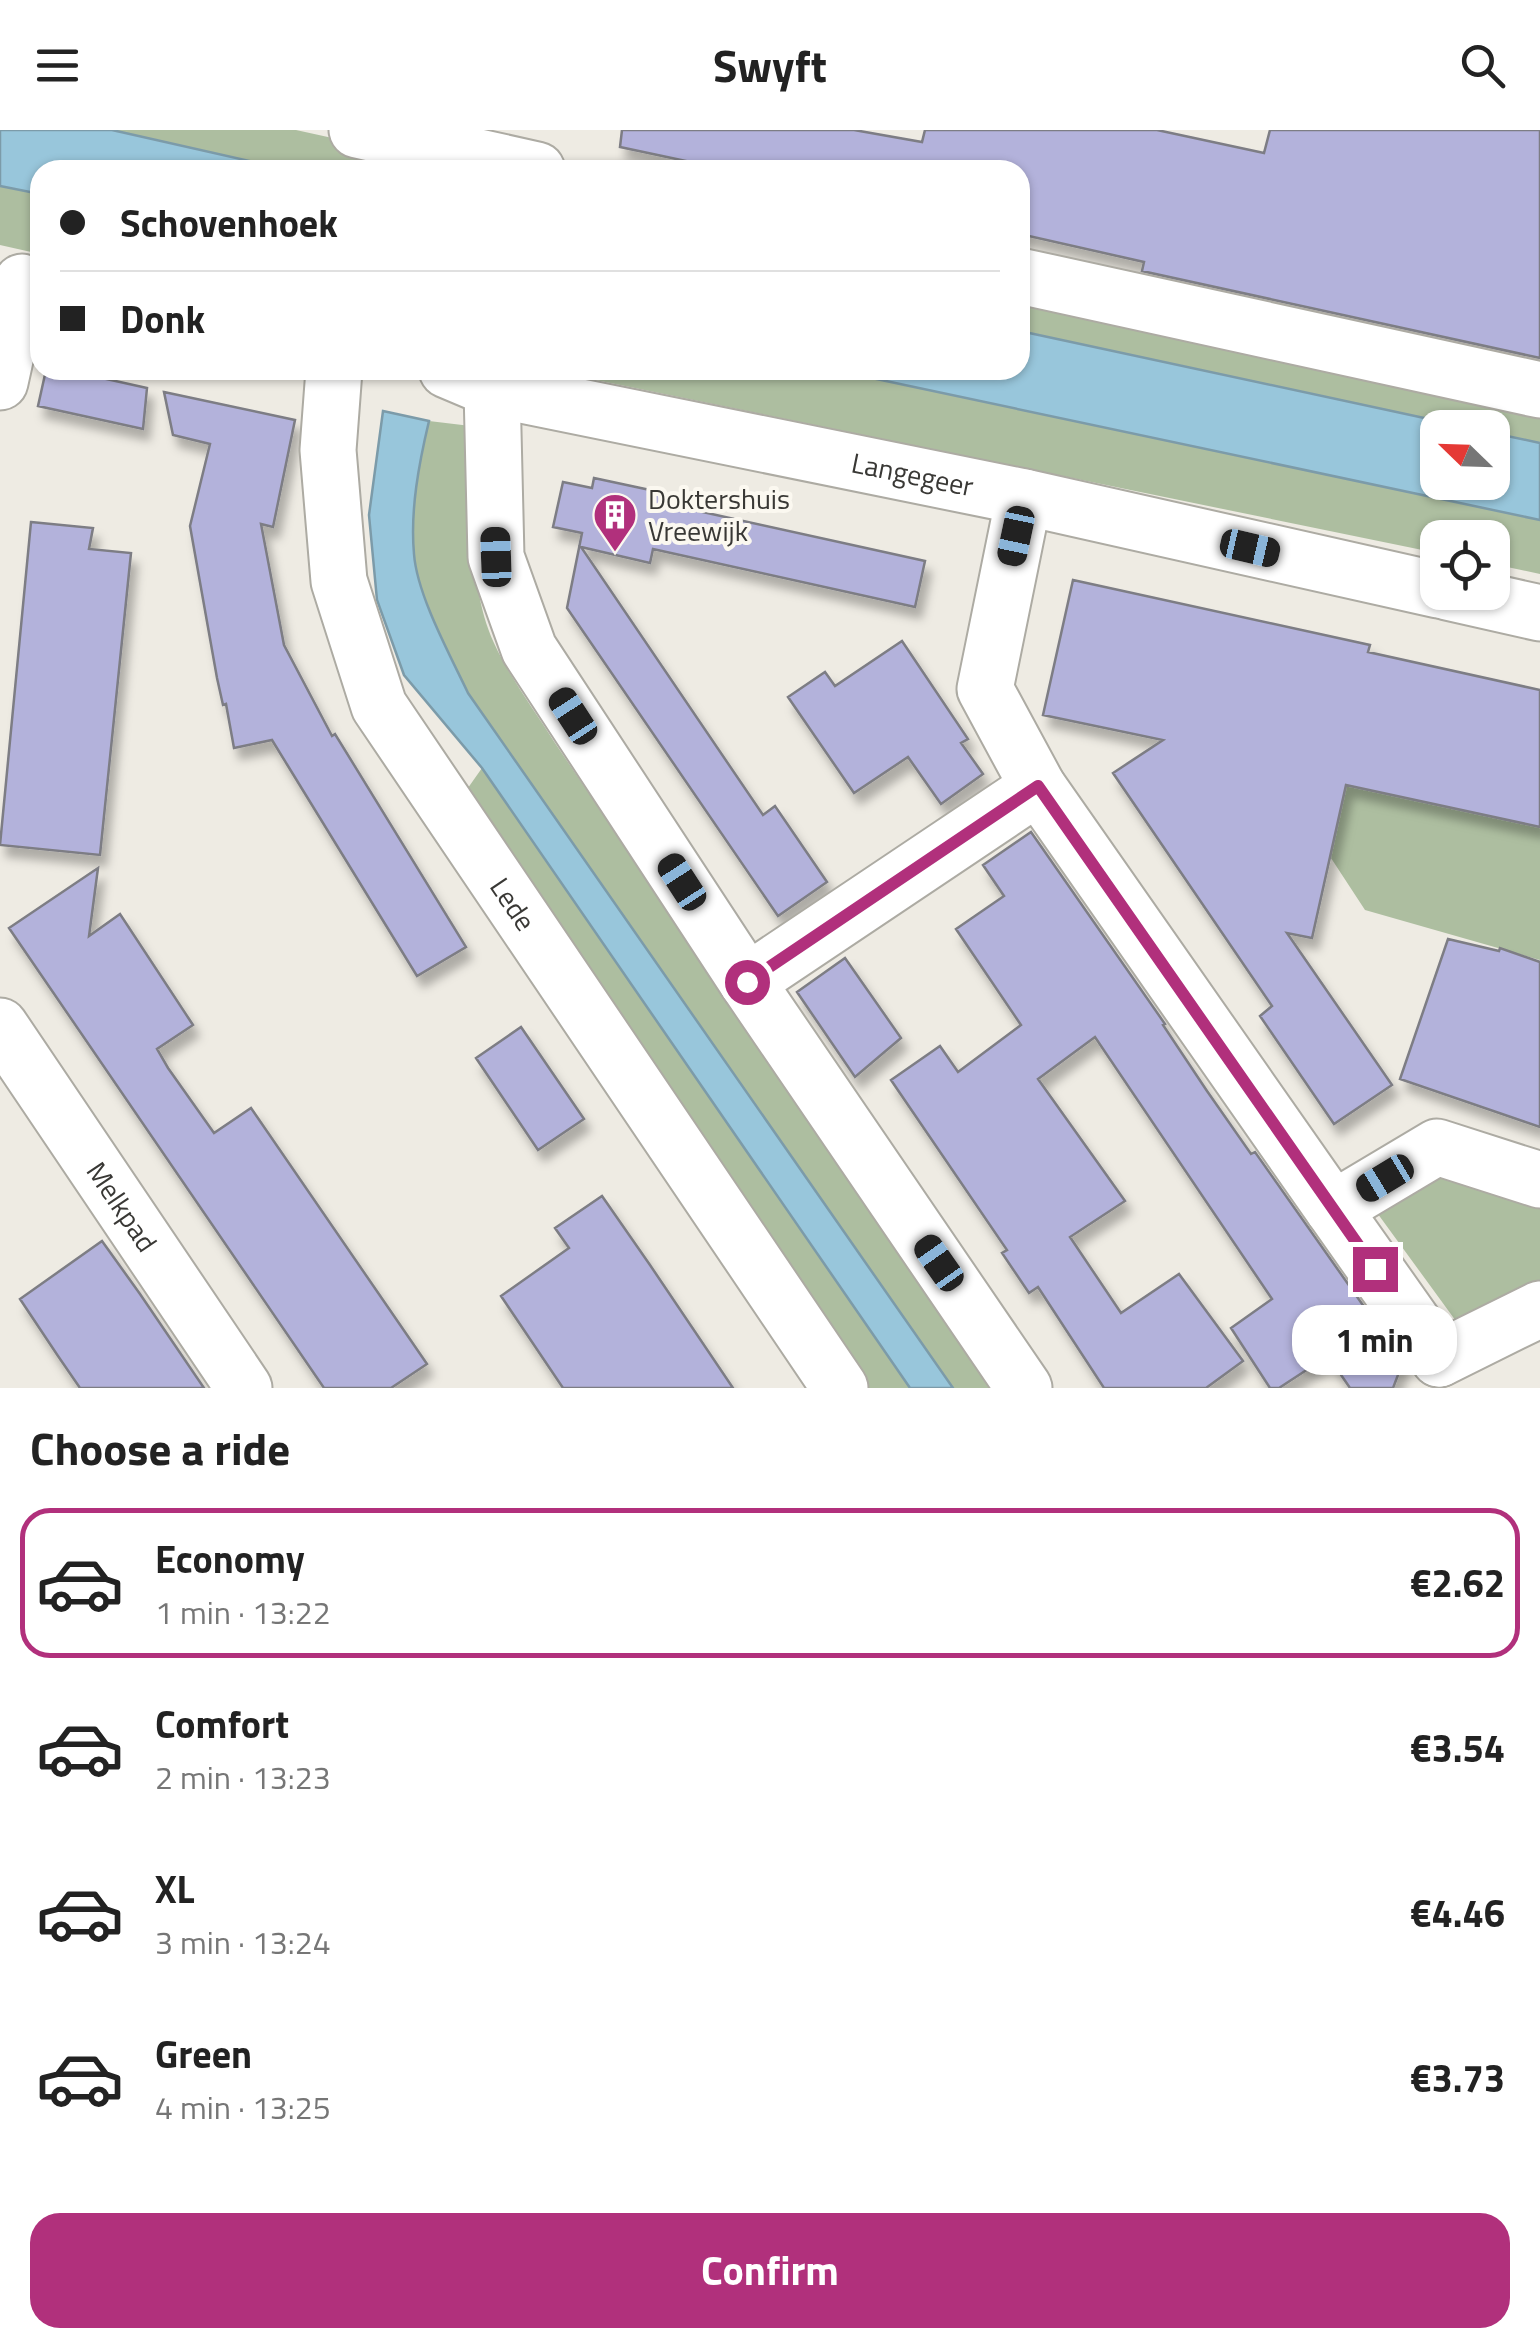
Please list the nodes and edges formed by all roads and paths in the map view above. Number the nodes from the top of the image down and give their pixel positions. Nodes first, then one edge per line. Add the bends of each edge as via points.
1 (357, 130) edge
2 (545, 130) edge
3 (492, 160) edge
4 (539, 160) edge
5 (1030, 278) edge
6 (21, 282) edge
7 (333, 380) edge
8 (478, 380) edge
9 (496, 380) edge
10 (0, 382) edge
11 (1540, 390) edge
12 (1024, 497) junction
13 (1420, 586) edge
14 (1510, 607) edge
15 (1540, 614) edge
16 (1038, 786) junction
17 (747, 982) junction
18 (0, 1026) edge
19 (1540, 1180) edge
20 (1332, 1209) junction
21 (1540, 1309) edge
22 (1435, 1374) edge
23 (244, 1388) edge
24 (840, 1388) edge
25 (1024, 1388) edge

1 - 3 street
2 - 4 street
5 - 11 street
6 - 10 street
7 - 24 street, Lede via 328,450 339,581 379,706
8 - 17 street via 496,557 530,649
9 - 12 street, Langegeer
12 - 13 street, Langegeer
12 - 16 street via 984,689
14 - 15 street
16 - 17 street
16 - 20 street
17 - 25 street
18 - 23 street, Melkpad
19 - 20 street via 1437,1147
20 - 22 street
21 - 22 street

